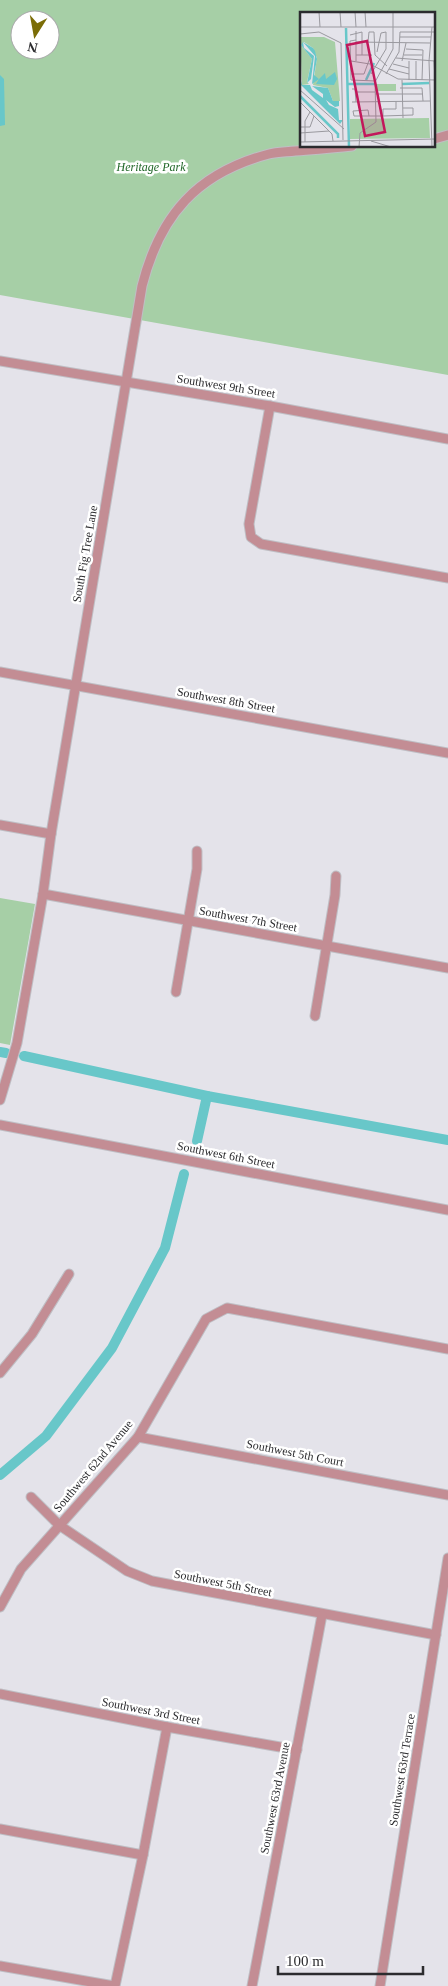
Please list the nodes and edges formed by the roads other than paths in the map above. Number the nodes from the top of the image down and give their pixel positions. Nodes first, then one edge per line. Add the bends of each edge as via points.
1 (332, 148) edge
2 (0, 361) edge
3 (126, 383) junction
4 (270, 406) junction
5 (448, 438) edge
6 (448, 578) edge
7 (0, 672) edge
8 (75, 686) junction
9 (448, 753) edge
10 (0, 825) edge
11 (51, 834) junction
12 (197, 851) dead end
13 (336, 876) dead end
14 (43, 894) junction
15 (187, 922) junction
16 (326, 946) junction
17 (448, 968) edge
18 (176, 992) dead end
19 (315, 1016) dead end
20 (0, 1100) edge
21 (0, 1125) edge
22 (448, 1210) edge
23 (69, 1274) dead end
24 (448, 1349) edge
25 (0, 1373) edge
26 (138, 1436) junction
27 (448, 1495) edge
28 (32, 1497) dead end
29 (59, 1525) junction
30 (448, 1558) edge
31 (0, 1607) edge
32 (322, 1615) junction
33 (436, 1636) junction
34 (0, 1694) edge
35 (167, 1727) junction
36 (297, 1750) junction
37 (0, 1830) edge
38 (143, 1855) junction
39 (0, 1966) edge
40 (114, 1986) edge
41 (252, 1986) edge
42 (380, 1986) edge

1 - 3 street, South Fig Tree Lane via 271,154 231,166 180,204 162,230 149,259
2 - 3 street, Southwest 9th Street
3 - 4 street, Southwest 9th Street
3 - 8 street, South Fig Tree Lane
4 - 5 street, Southwest 9th Street
4 - 6 street via 249,524 251,538 261,544
7 - 8 street, Southwest 8th Street
8 - 9 street, Southwest 8th Street
8 - 11 street, South Fig Tree Lane
10 - 11 street
11 - 14 street, South Fig Tree Lane
12 - 15 street
13 - 16 street
14 - 15 street, Southwest 7th Street
14 - 20 street, South Fig Tree Lane via 17,1043
15 - 16 street, Southwest 7th Street
15 - 18 street
16 - 17 street, Southwest 7th Street
16 - 19 street
21 - 22 street, Southwest 6th Street
23 - 25 street via 32,1334
24 - 26 street, Southwest 62nd Avenue via 227,1308 206,1319
26 - 27 street, Southwest 5th Court
26 - 29 street, Southwest 62nd Avenue
28 - 29 street, Southwest 5th Street
29 - 31 street, Southwest 62nd Avenue via 21,1569
29 - 32 street, Southwest 5th Street via 127,1571 152,1581
30 - 33 street, Southwest 63rd Terrace
32 - 33 street, Southwest 5th Street
32 - 36 street, Southwest 63rd Avenue
33 - 42 street, Southwest 63rd Terrace
34 - 35 street, Southwest 3rd Street
35 - 36 street, Southwest 3rd Street
35 - 38 street
36 - 41 street, Southwest 63rd Avenue
37 - 38 street
38 - 40 street
39 - 40 street

